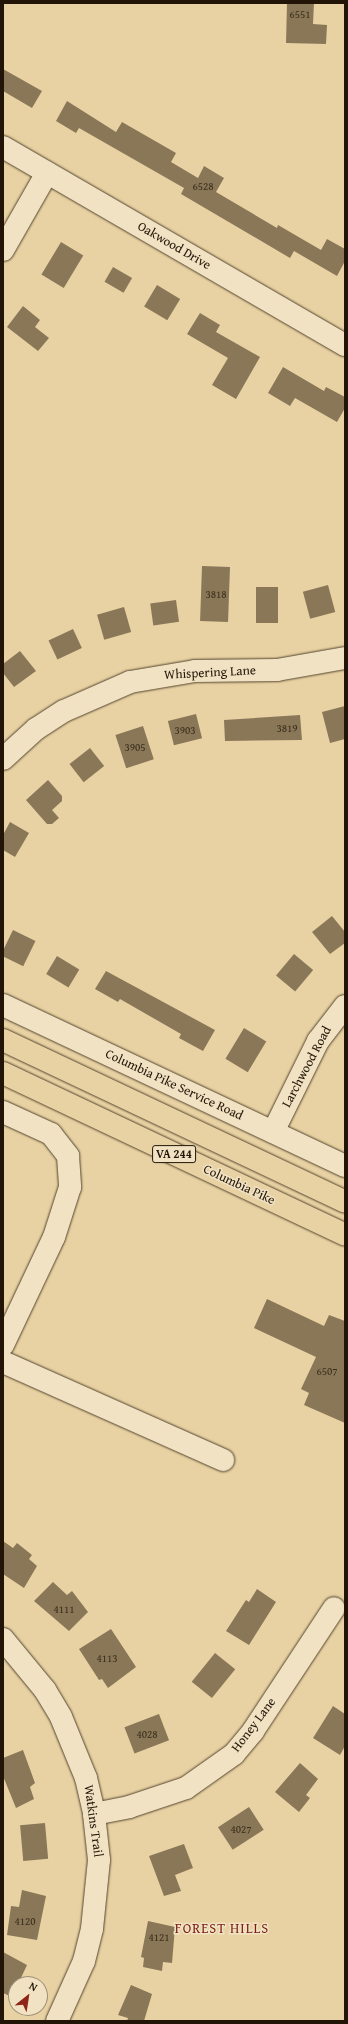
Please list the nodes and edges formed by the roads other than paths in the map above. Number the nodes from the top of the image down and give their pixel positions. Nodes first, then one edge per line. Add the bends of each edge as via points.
1 (3, 147) edge
2 (47, 173) junction
3 (3, 250) edge
4 (345, 345) edge
5 (345, 658) edge
6 (3, 759) edge
7 (3, 1005) edge
8 (345, 1006) edge
9 (3, 1040) edge
10 (3, 1073) edge
11 (3, 1112) edge
12 (273, 1132) junction
13 (345, 1166) edge
14 (345, 1202) edge
15 (345, 1235) edge
16 (3, 1345) edge
17 (3, 1362) edge
18 (223, 1460) dead end
19 (333, 1608) edge
20 (3, 1639) edge
21 (94, 1814) junction
22 (58, 2021) edge

1 - 2 street, Oakwood Drive
2 - 3 street
2 - 4 street, Oakwood Drive
5 - 6 street, Whispering Lane via 310,667 195,671 130,682 64,711 36,729
7 - 12 street, Columbia Pike Service Road
8 - 12 street, Larchwood Road via 318,1041
9 - 14 main road, VA 244
10 - 15 main road, Columbia Pike / VA 244
11 - 16 street via 51,1134 68,1156 70,1187 54,1237
12 - 13 street, Columbia Pike Service Road
17 - 18 street
19 - 21 street, Honey Lane via 253,1731 228,1758 185,1789 130,1807
20 - 21 street, Watkins Trail via 45,1690 62,1717 86,1778
21 - 22 street, Watkins Trail via 99,1860 92,1929 84,1961

